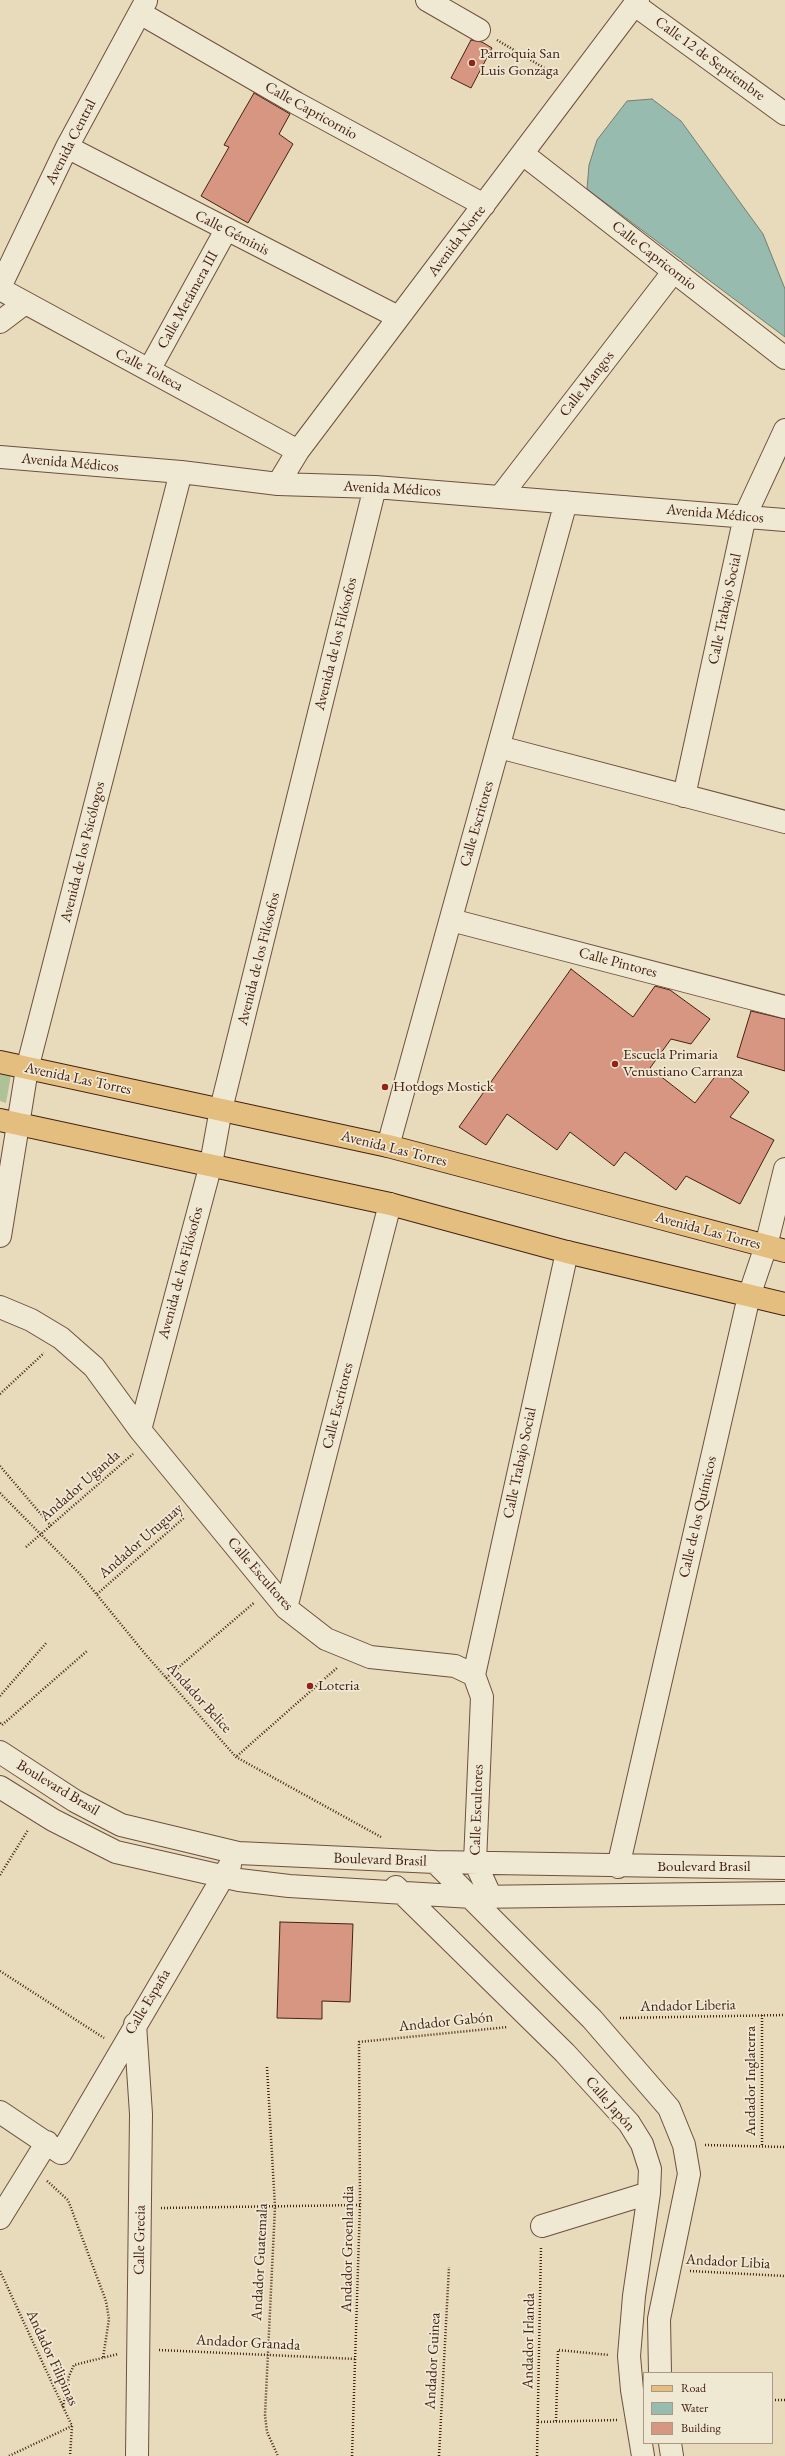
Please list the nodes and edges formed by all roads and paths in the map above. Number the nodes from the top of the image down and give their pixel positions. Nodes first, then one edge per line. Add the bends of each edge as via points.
1 (427, 0) edge
2 (636, 2) edge
3 (144, 7) edge
4 (479, 30) joint
5 (574, 86) junction
6 (783, 109) edge
7 (67, 147) junction
8 (523, 154) junction
9 (484, 205) junction
10 (226, 230) junction
11 (674, 271) junction
12 (0, 288) edge
13 (25, 303) junction
14 (398, 318) junction
15 (0, 322) edge
16 (785, 358) edge
17 (149, 370) junction
18 (785, 430) edge
19 (298, 450) junction
20 (0, 457) edge
21 (181, 472) junction
22 (278, 484) junction
23 (375, 487) junction
24 (500, 497) junction
25 (566, 502) junction
26 (745, 516) junction
27 (785, 520) edge
28 (499, 746) junction
29 (684, 796) junction
30 (785, 822) edge
31 (450, 920) junction
32 (785, 1007) edge
33 (0, 1062) edge
34 (27, 1069) junction
35 (221, 1109) junction
36 (10, 1123) edge
37 (388, 1146) junction
38 (211, 1164) junction
39 (785, 1169) edge
40 (390, 1204) junction
41 (0, 1236) edge
42 (775, 1248) edge
43 (567, 1252) junction
44 (749, 1296) junction
45 (785, 1304) edge
46 (0, 1307) edge
47 (61, 1338) junction
48 (0, 1394) edge
49 (144, 1435) junction
50 (0, 1466) edge
51 (0, 1493) edge
52 (200, 1504) junction
53 (51, 1526) junction
54 (41, 1535) junction
55 (26, 1547) dead end
56 (270, 1589) junction
57 (97, 1594) junction
58 (286, 1608) junction
59 (47, 1642) dead end
60 (87, 1651) dead end
61 (355, 1652) junction
62 (474, 1675) junction
63 (166, 1678) junction
64 (0, 1696) edge
65 (0, 1723) edge
66 (0, 1752) edge
67 (236, 1757) junction
68 (0, 1787) edge
69 (40, 1812) junction
70 (383, 1839) dead end
71 (238, 1853) junction
72 (370, 1860) junction
73 (435, 1862) junction
74 (475, 1862) junction
75 (618, 1867) junction
76 (785, 1868) edge
77 (0, 1875) edge
78 (223, 1877) junction
79 (400, 1891) junction
80 (785, 1893) edge
81 (481, 1897) junction
82 (0, 1971) edge
83 (762, 2015) junction
84 (785, 2015) edge
85 (592, 2019) junction
86 (135, 2024) junction
87 (536, 2024) junction
88 (359, 2042) joint
89 (121, 2049) junction
90 (267, 2067) dead end
91 (0, 2112) edge
92 (684, 2144) junction
93 (762, 2146) junction
94 (785, 2147) edge
95 (54, 2148) junction
96 (31, 2167) junction
97 (649, 2193) junction
98 (360, 2205) junction
99 (275, 2207) junction
100 (140, 2208) junction
101 (0, 2218) edge
102 (542, 2226) joint
103 (449, 2267) dead end
104 (669, 2270) junction
105 (0, 2271) edge
106 (785, 2276) edge
107 (138, 2349) junction
108 (267, 2355) junction
109 (630, 2356) junction
110 (103, 2358) junction
111 (356, 2359) junction
112 (660, 2372) edge
113 (773, 2400) edge
114 (785, 2400) edge
115 (63, 2407) junction
116 (637, 2420) junction
117 (556, 2421) junction
118 (538, 2422) junction
119 (72, 2426) junction
120 (670, 2444) edge
121 (9, 2456) edge
122 (70, 2456) edge
123 (137, 2456) edge
124 (278, 2456) edge
125 (352, 2456) edge
126 (439, 2456) edge
127 (536, 2456) edge
128 (643, 2456) edge
129 (672, 2456) edge

1 - 4 street
2 - 5 street, Avenida Norte
2 - 6 street, Calle 12 de Septiembre
3 - 7 street, Avenida Central
3 - 9 street, Calle Capricornio via 296,103
4 - 5 path
5 - 8 street, Avenida Norte
7 - 10 street, Calle Géminis
7 - 12 street, Avenida Central
8 - 9 street, Avenida Norte
8 - 11 street, Calle Capricornio
9 - 14 street, Avenida Norte
10 - 14 street, Calle Géminis
10 - 17 street, Calle Metámera III
11 - 16 street, Calle Capricornio
11 - 24 street, Calle Mangos
12 - 13 street, Calle Tolteca
13 - 15 street
13 - 17 street, Calle Tolteca
14 - 19 street, Avenida Norte
17 - 19 street, Calle Tolteca
18 - 26 street, Calle Trabajo Social
19 - 22 street, Avenida Norte
20 - 21 street, Avenida Médicos
21 - 22 street, Avenida Médicos
21 - 34 street, Avenida de los Psicólogos
22 - 23 street, Avenida Médicos
23 - 24 street, Avenida Médicos
23 - 35 street, Avenida de los Filósofos
24 - 25 street, Avenida Médicos
25 - 26 street, Avenida Médicos
25 - 28 street, Calle Escritores
26 - 27 street, Avenida Médicos
26 - 29 street, Calle Trabajo Social
28 - 29 street
28 - 31 street, Calle Escritores
29 - 30 street
31 - 32 street, Calle Pintores
31 - 37 street, Calle Escritores
33 - 34 main road, Avenida Las Torres
34 - 35 main road, Avenida Las Torres
34 - 36 street, Avenida de los Psicólogos
35 - 37 main road, Avenida Las Torres
35 - 38 street, Avenida de los Filósofos
36 - 38 main road
36 - 41 street, Avenida de los Psicólogos
37 - 42 main road, Avenida Las Torres
38 - 40 main road
38 - 49 street, Avenida de los Filósofos
39 - 42 street, Calle de los Químicos
40 - 43 main road
40 - 58 street, Calle Escritores
42 - 44 street, Calle de los Químicos
43 - 44 main road
43 - 62 street, Calle Trabajo Social
44 - 45 main road
44 - 75 street, Calle de los Químicos
46 - 47 street, Calle Escultores via 31,1320
47 - 48 path
47 - 49 street, Calle Escultores via 94,1367
49 - 52 street, Calle Escultores
49 - 53 path, Andador Uganda
50 - 53 path
51 - 54 path, Andador Belice
52 - 56 street, Calle Escultores
52 - 57 path, Andador Uruguay
53 - 54 path, Andador Uganda
54 - 55 path, Andador Uganda
54 - 57 path, Andador Belice
56 - 58 street, Calle Escultores
56 - 63 path
57 - 63 path, Andador Belice
58 - 61 street, Calle Escultores via 326,1639
59 - 64 path
60 - 65 path via 2,1725
61 - 62 street, Calle Escultores via 370,1657 455,1666
61 - 67 path
62 - 74 street, Calle Escultores via 482,1697
63 - 67 path, Andador Belice
66 - 71 street, Boulevard Brasil via 75,1801 121,1825
67 - 70 path, Andador Belice
68 - 69 street, Boulevard Brasil
69 - 77 path
69 - 78 street, Boulevard Brasil via 116,1852
71 - 72 street, Boulevard Brasil
71 - 78 street, Calle España
72 - 73 street, Boulevard Brasil
72 - 79 street, Calle Japón
73 - 74 street, Boulevard Brasil
73 - 81 street
74 - 75 street, Boulevard Brasil
74 - 81 street, Calle Escultores
75 - 76 street, Boulevard Brasil
78 - 79 street, Boulevard Brasil via 289,1886
78 - 86 street, Calle España
79 - 81 street, Boulevard Brasil
79 - 87 street, Calle Japón
80 - 81 street, Boulevard Brasil
81 - 85 street
82 - 89 path
83 - 84 path, Andador Liberia
83 - 85 path, Andador Liberia
83 - 93 path, Andador Inglaterra
85 - 92 street via 668,2108
86 - 89 street, Calle España
86 - 100 street, Calle Grecia via 141,2114
87 - 88 path, Andador Gabón
87 - 97 street, Calle Japón via 629,2122 642,2144 650,2169
88 - 98 path, Andador Groenlandia
89 - 95 street, Calle España
90 - 99 path, Andador Guatemala
91 - 95 street
92 - 93 path
92 - 104 street via 689,2174
93 - 94 path
95 - 96 street, Calle España
96 - 101 street, Calle España
96 - 110 path via 68,2200 106,2301 109,2319
97 - 102 street
97 - 109 street, Calle Japón via 634,2296
98 - 99 path
98 - 111 path, Andador Groenlandia
99 - 100 path
99 - 108 path, Andador Guatemala
100 - 107 street, Calle Grecia
102 - 118 path, Andador Irlanda
103 - 126 path, Andador Guinea
104 - 106 path, Andador Libia
104 - 112 street via 659,2319
105 - 115 path, Andador Filipinas
107 - 108 path, Andador Granada
107 - 110 path, Andador Granada
107 - 123 street, Calle Grecia
108 - 111 path, Andador Granada
108 - 124 path, Andador Guatemala via 265,2415 267,2432
109 - 116 street, Calle Japón
109 - 117 path via 558,2350
110 - 115 path, Andador Granada via 74,2365 69,2376
111 - 125 path, Andador Groenlandia
113 - 114 path
115 - 119 path, Andador Filipinas
116 - 117 path
116 - 128 street, Calle Japón
117 - 118 path
118 - 127 path, Andador Irlanda
119 - 121 path
119 - 122 path, Andador Filipinas
120 - 129 street

